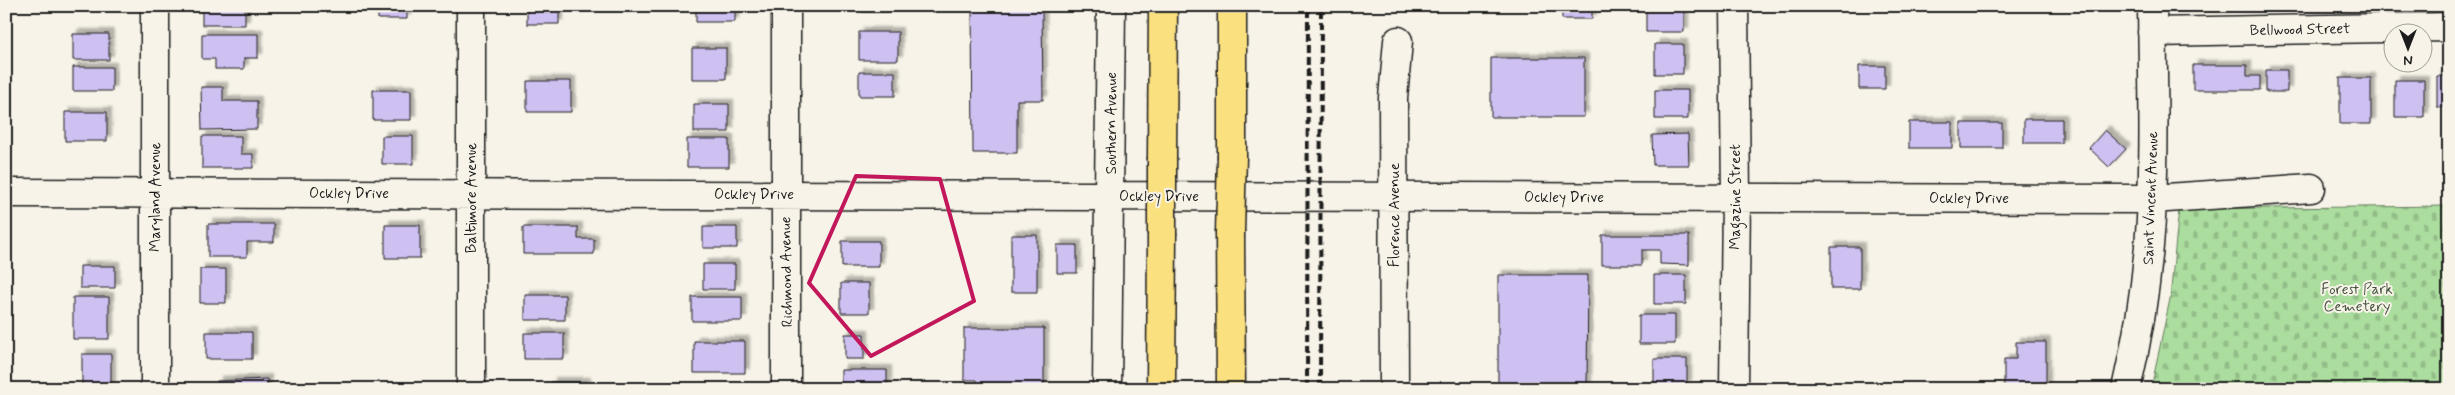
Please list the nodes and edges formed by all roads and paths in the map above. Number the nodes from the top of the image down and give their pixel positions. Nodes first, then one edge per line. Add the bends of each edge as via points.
1 (155, 6) edge
2 (471, 6) edge
3 (786, 6) edge
4 (1111, 6) edge
5 (1163, 6) edge
6 (1232, 6) edge
7 (1734, 6) edge
8 (2152, 19) edge
9 (2449, 27) edge
10 (1398, 41) dead end
11 (2311, 188) dead end
12 (6, 192) edge
13 (154, 192) junction
14 (472, 193) junction
15 (785, 194) junction
16 (1110, 195) junction
17 (1736, 197) junction
18 (1394, 198) junction
19 (2152, 199) junction
20 (155, 389) edge
21 (471, 389) edge
22 (786, 389) edge
23 (1108, 389) edge
24 (1161, 389) edge
25 (1232, 389) edge
26 (1394, 389) edge
27 (1734, 389) edge
28 (2126, 389) edge

1 - 13 street, Maryland Avenue
2 - 14 street, Baltimore Avenue
3 - 15 street, Richmond Avenue
4 - 16 street, Southern Avenue
5 - 24 highway, bridge
6 - 25 highway, bridge
7 - 17 street, Magazine Street
8 - 9 street, Bellwood Street
8 - 19 street, Saint Vincent Avenue
10 - 18 street, Florence Avenue via 1394,98
11 - 19 street, Ockley Drive
12 - 13 street, Ockley Drive
13 - 14 street, Ockley Drive
13 - 20 street, Maryland Avenue
14 - 15 street, Ockley Drive
14 - 21 street, Baltimore Avenue
15 - 16 street, Ockley Drive
15 - 22 street, Richmond Avenue
16 - 18 street, Ockley Drive
16 - 23 street, Southern Avenue
17 - 18 street, Ockley Drive
17 - 19 street, Ockley Drive
17 - 27 street, Magazine Street
18 - 26 street, Florence Avenue
19 - 28 street, Saint Vincent Avenue via 2146,280

